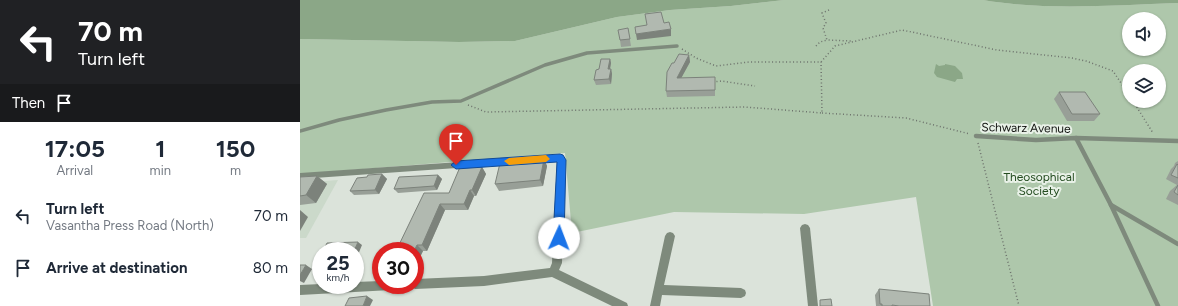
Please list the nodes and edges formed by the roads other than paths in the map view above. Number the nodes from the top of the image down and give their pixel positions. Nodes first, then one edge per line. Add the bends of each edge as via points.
1 (677, 46) road end
2 (300, 131) edge
3 (976, 136) road end
4 (1076, 138) junction
5 (1178, 141) edge
6 (300, 176) edge
7 (1111, 205) junction
8 (805, 228) dead end
9 (670, 236) dead end
10 (1178, 244) edge
11 (553, 272) junction
12 (424, 284) edge
13 (372, 286) edge
14 (300, 290) edge
15 (660, 290) junction
16 (741, 294) dead end
17 (623, 306) edge
18 (655, 306) edge
19 (813, 306) edge
20 (1158, 306) edge

1 - 2 lane via 586,53 545,65 461,102 432,102 386,110
3 - 4 lane, Schwarz Avenue via 1036,140
4 - 5 lane, Schwarz Avenue
4 - 7 lane
6 - 11 street via 560,158 557,263
7 - 10 lane
7 - 20 lane
8 - 19 street
9 - 15 street
11 - 12 street via 484,281
11 - 17 street
13 - 14 street
15 - 16 street
15 - 18 street

